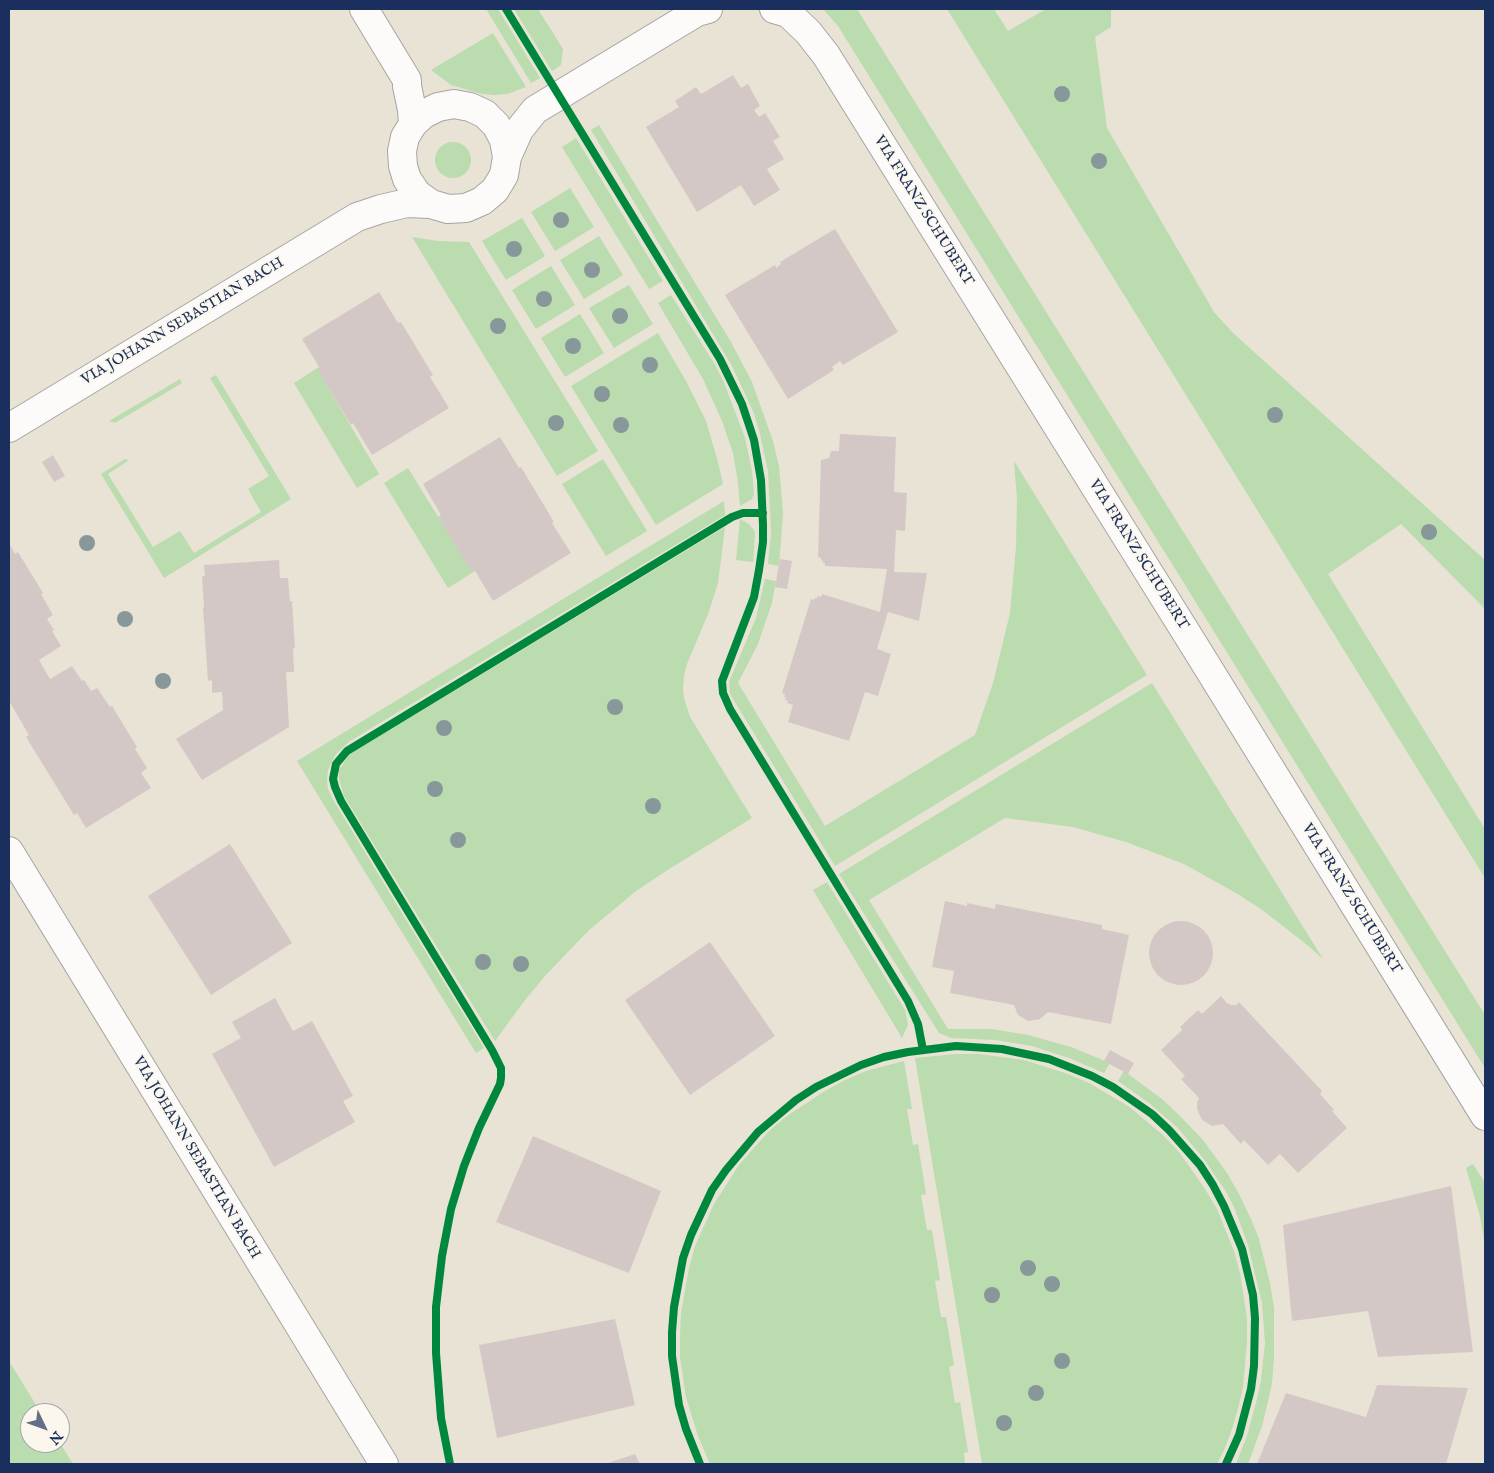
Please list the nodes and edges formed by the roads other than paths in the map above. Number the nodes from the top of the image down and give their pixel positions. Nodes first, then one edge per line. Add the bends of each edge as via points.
1 (364, 9) edge
2 (708, 9) edge
3 (774, 9) edge
4 (407, 80) junction
5 (454, 104) junction
6 (536, 110) junction
7 (484, 114) junction
8 (413, 124) junction
9 (507, 157) junction
10 (403, 166) junction
11 (431, 204) junction
12 (357, 217) junction
13 (9, 428) edge
14 (9, 851) edge
15 (1485, 1116) edge
16 (384, 1464) edge

1 - 4 street
2 - 6 street via 697,12
3 - 15 street, VIA FRANZ SCHUBERT via 788,13 826,55
4 - 5 street via 434,97
4 - 8 street
5 - 7 street
5 - 8 street via 438,107
6 - 7 street
6 - 9 street via 518,130
7 - 9 street via 496,125 504,140
8 - 10 street via 405,137
9 - 11 street via 504,175 482,202 466,208 448,209
10 - 11 street via 417,194
10 - 12 street, VIA JOHANN SEBASTIAN BACH
11 - 12 street, VIA JOHANN SEBASTIAN BACH via 406,203
12 - 13 street, VIA JOHANN SEBASTIAN BACH
14 - 16 street, VIA JOHANN SEBASTIAN BACH

